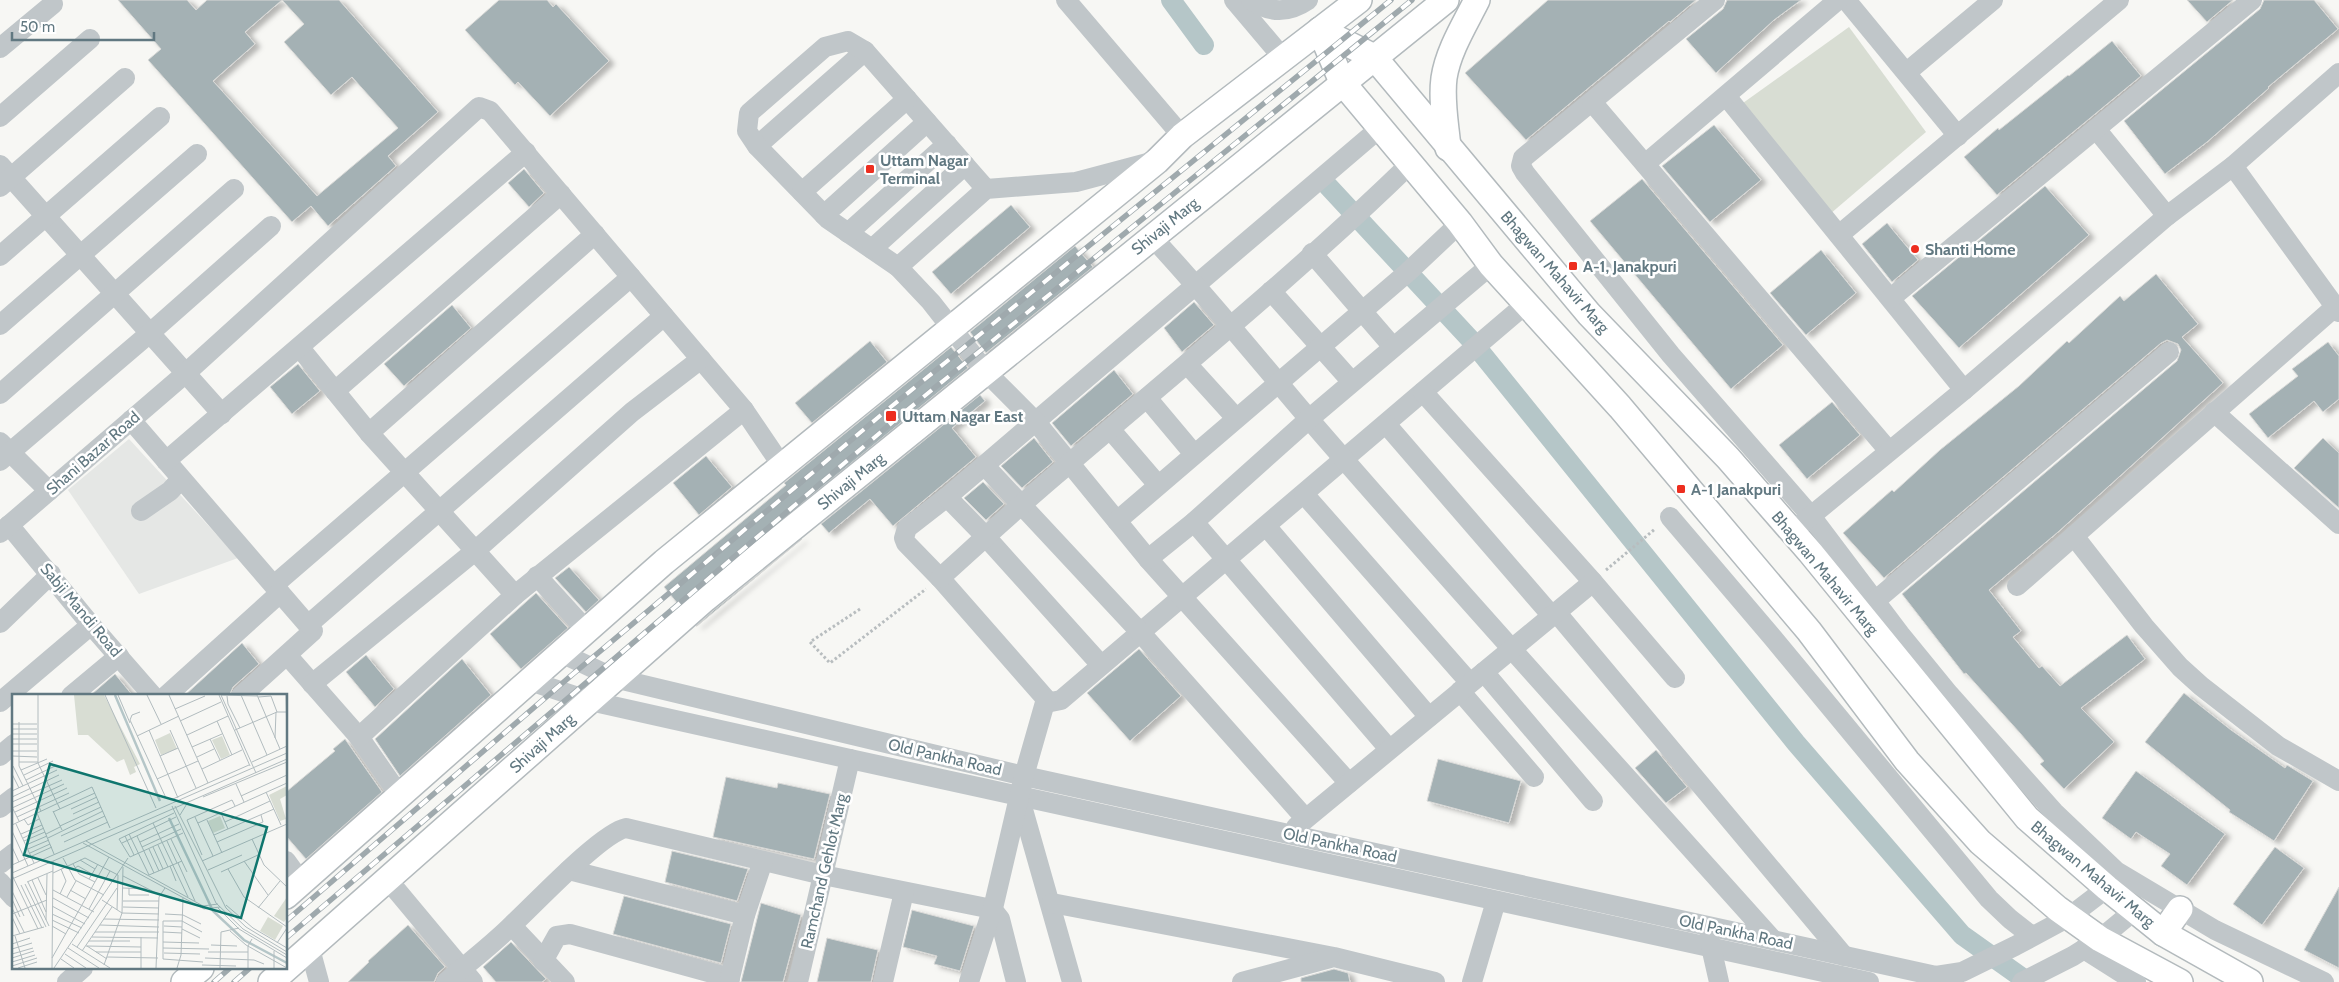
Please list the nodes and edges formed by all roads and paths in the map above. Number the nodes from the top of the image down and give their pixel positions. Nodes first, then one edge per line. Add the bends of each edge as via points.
1 (1066, 0) edge
2 (1234, 0) edge
3 (1251, 0) edge
4 (1308, 0) edge
5 (1359, 0) edge
6 (1446, 0) edge
7 (1477, 0) edge
8 (1715, 0) edge
9 (1838, 0) edge
10 (1846, 0) edge
11 (1993, 0) edge
12 (2120, 0) edge
13 (2252, 0) edge
14 (53, 4) dead end
15 (1320, 30) junction
16 (90, 39) dead end
17 (0, 48) edge
18 (865, 51) junction
19 (1374, 57) junction
20 (1283, 58) junction
21 (1907, 72) junction
22 (2339, 73) edge
23 (124, 78) dead end
24 (1342, 82) junction
25 (1726, 96) junction
26 (907, 99) junction
27 (1592, 102) junction
28 (0, 116) edge
29 (160, 118) dead end
30 (927, 122) junction
31 (1380, 128) junction
32 (2096, 129) junction
33 (1182, 136) junction
34 (1958, 136) junction
35 (947, 144) junction
36 (758, 146) junction
37 (1448, 148) junction
38 (526, 152) junction
39 (197, 154) dead end
40 (1157, 161) junction
41 (1410, 164) junction
42 (1645, 164) junction
43 (965, 165) junction
44 (2233, 166) junction
45 (4, 177) edge
46 (986, 189) junction
47 (234, 190) dead end
48 (802, 192) junction
49 (561, 194) junction
50 (824, 215) junction
51 (46, 216) junction
52 (2167, 216) junction
53 (1460, 223) junction
54 (272, 226) dead end
55 (848, 233) junction
56 (595, 234) junction
57 (1839, 235) junction
58 (1152, 237) junction
59 (872, 249) junction
60 (1312, 253) junction
61 (80, 254) junction
62 (0, 256) edge
63 (1491, 265) junction
64 (898, 267) junction
65 (631, 277) junction
66 (1197, 286) junction
67 (1270, 291) junction
68 (116, 294) junction
69 (1891, 298) junction
70 (1527, 303) junction
71 (1360, 310) junction
72 (2337, 310) edge
73 (664, 316) junction
74 (0, 325) edge
75 (1232, 326) junction
76 (951, 328) junction
77 (150, 333) junction
78 (1319, 346) junction
79 (1394, 347) junction
80 (300, 348) junction
81 (2169, 352) dead end
82 (701, 360) junction
83 (1187, 364) junction
84 (986, 372) junction
85 (186, 373) junction
86 (1278, 382) junction
87 (1352, 382) junction
88 (1964, 390) junction
89 (335, 391) junction
90 (1423, 392) junction
91 (0, 394) edge
92 (1147, 398) junction
93 (744, 410) junction
94 (2214, 412) junction
95 (222, 414) junction
96 (1236, 418) junction
97 (1309, 419) junction
98 (131, 420) junction
99 (1036, 422) junction
100 (1386, 424) junction
101 (1110, 429) junction
102 (369, 433) junction
103 (3, 452) edge
104 (1889, 452) junction
105 (1194, 454) junction
106 (1345, 459) junction
107 (166, 461) junction
108 (1070, 463) junction
109 (782, 466) junction
110 (985, 466) junction
111 (404, 473) junction
112 (181, 479) junction
113 (1158, 485) junction
114 (49, 491) junction
115 (1304, 494) junction
116 (947, 497) junction
117 (1021, 506) junction
118 (438, 510) junction
119 (141, 511) dead end
120 (1670, 517) dead end
121 (1117, 520) junction
122 (1194, 522) junction
123 (1801, 524) junction
124 (2339, 524) edge
125 (1266, 526) junction
126 (5, 529) edge
127 (1648, 536) dead end
128 (2074, 536) junction
129 (986, 537) junction
130 (475, 551) junction
131 (1148, 559) junction
132 (1226, 559) junction
133 (51, 574) junction
134 (538, 576) junction
135 (940, 578) junction
136 (1592, 582) junction
137 (2017, 586) dead end
138 (277, 589) junction
139 (515, 595) junction
140 (1181, 596) junction
141 (1875, 601) junction
142 (860, 609) dead end
143 (1554, 614) junction
144 (0, 622) edge
145 (309, 624) junction
146 (91, 625) junction
147 (587, 631) junction
148 (1140, 632) junction
149 (1512, 650) junction
150 (561, 653) junction
151 (287, 655) junction
152 (119, 656) junction
153 (1101, 664) junction
154 (614, 678) junction
155 (1675, 678) dead end
156 (530, 681) junction
157 (1471, 682) junction
158 (312, 684) junction
159 (145, 693) edge
160 (73, 694) edge
161 (168, 694) edge
162 (242, 694) edge
163 (1046, 699) junction
164 (590, 701) junction
165 (0, 702) edge
166 (1429, 717) junction
167 (359, 737) junction
168 (12, 746) edge
169 (1389, 749) junction
170 (0, 756) edge
171 (850, 759) junction
172 (1024, 776) junction
173 (1534, 777) dead end
174 (2339, 781) edge
175 (1349, 783) junction
176 (400, 796) junction
177 (1019, 797) junction
178 (12, 799) edge
179 (1593, 801) dead end
180 (0, 808) edge
181 (1305, 818) junction
182 (1289, 834) junction
183 (12, 855) edge
184 (762, 861) junction
185 (0, 864) edge
186 (288, 868) edge
187 (569, 870) junction
188 (822, 875) junction
189 (388, 880) junction
190 (0, 882) edge
191 (2106, 888) junction
192 (294, 889) edge
193 (904, 892) junction
194 (12, 896) edge
195 (1496, 901) junction
196 (1052, 904) junction
197 (992, 909) junction
198 (2180, 909) junction
199 (2135, 910) junction
200 (745, 915) junction
201 (2069, 917) junction
202 (1706, 925) junction
203 (512, 926) junction
204 (2163, 932) junction
205 (2032, 936) junction
206 (1773, 940) junction
207 (2092, 944) junction
208 (1711, 948) junction
209 (310, 949) junction
210 (1844, 956) junction
211 (1334, 957) junction
212 (543, 961) junction
213 (288, 968) edge
214 (199, 970) edge
215 (285, 970) edge
216 (460, 978) edge
217 (729, 980) edge
218 (184, 982) edge
219 (271, 982) edge
220 (319, 982) edge
221 (565, 982) edge
222 (798, 982) edge
223 (883, 982) edge
224 (969, 982) edge
225 (1016, 982) edge
226 (1072, 982) edge
227 (1242, 982) edge
228 (1435, 982) edge
229 (1472, 982) edge
230 (1720, 982) edge
231 (1869, 982) edge
232 (2022, 982) edge
233 (2136, 982) edge
234 (2180, 982) edge
235 (2250, 982) edge
236 (2324, 982) edge

1 - 33 street
2 - 20 street
3 - 4 street via 1266,8 1286,11
5 - 15 main road
6 - 19 main road, Shivaji Marg
7 - 37 main road via 1444,77
8 - 27 street
9 - 25 street
10 - 21 street
11 - 21 street
12 - 34 street
13 - 32 street
14 - 17 street
15 - 19 main road
15 - 20 main road
15 - 24 main road
16 - 28 street
18 - 26 street
18 - 36 street
18 - 36 street via 848,41 825,47 749,113 747,131
19 - 24 main road, Shivaji Marg
19 - 37 main road, Bhagwan Mahavir Marg
20 - 33 main road
21 - 34 street
22 - 44 street
23 - 45 street
24 - 31 main road
24 - 58 main road, Shivaji Marg
25 - 42 street
25 - 57 street
26 - 30 street
26 - 48 street
27 - 42 street
27 - 123 street via 1523,158 1525,173
29 - 51 street
30 - 35 street
30 - 50 street
31 - 41 main road
31 - 66 street
32 - 52 street
32 - 69 street
33 - 40 main road
34 - 57 street
35 - 43 street
35 - 55 street
36 - 48 street
37 - 123 main road, Bhagwan Mahavir Marg via 1589,314 1728,458
38 - 49 street
38 - 80 street
38 - 85 street, Shani Bazar Road via 490,111 479,106
39 - 61 street
40 - 46 street via 1076,182
40 - 76 main road
41 - 53 main road
41 - 60 street
42 - 104 street
43 - 46 street
43 - 59 street
44 - 52 street
44 - 72 street
45 - 51 street
46 - 64 street
47 - 68 street
48 - 50 street
49 - 56 street
49 - 89 street
50 - 55 street
51 - 61 street
51 - 62 street
52 - 88 street
53 - 63 main road
53 - 71 street via 1408,272
54 - 77 street
55 - 59 street
56 - 65 street
56 - 102 street
57 - 69 street
58 - 66 street
58 - 84 main road, Shivaji Marg
59 - 64 street
60 - 67 street
60 - 71 street
61 - 68 street
61 - 74 street
63 - 70 main road
63 - 79 street
64 - 76 street
65 - 73 street
65 - 111 street
66 - 75 street
66 - 99 street
67 - 75 street
67 - 78 street
68 - 77 street
68 - 91 street
69 - 88 street
70 - 90 street
70 - 201 main road via 1810,631 1907,761 1980,842
71 - 78 street
71 - 79 street
72 - 94 street
73 - 82 street
73 - 118 street
75 - 83 street
75 - 86 street
76 - 84 street
76 - 109 main road
77 - 85 street
77 - 103 street
78 - 86 street
78 - 87 street
79 - 87 street
80 - 89 street
80 - 95 street
81 - 141 street
82 - 93 street
82 - 130 street via 632,412
83 - 92 street
83 - 96 street
84 - 99 street
84 - 154 main road, Shivaji Marg via 705,599
85 - 95 street
85 - 98 street, Shani Bazar Road
86 - 96 street
86 - 97 street
87 - 97 street
88 - 104 street
89 - 102 street
90 - 100 street
90 - 136 street
92 - 101 street
92 - 105 street
93 - 109 street
93 - 134 street
94 - 124 street
94 - 128 street
95 - 107 street
96 - 105 street
97 - 106 street
97 - 122 street
98 - 107 street
98 - 114 street, Shani Bazar Road
99 - 108 street
99 - 110 street
100 - 106 street
100 - 143 street
101 - 108 street
101 - 113 street
102 - 111 street
103 - 114 street
104 - 123 street
105 - 113 street
106 - 115 street
106 - 149 street
107 - 112 street
108 - 117 street
108 - 121 street
109 - 147 main road via 664,562
110 - 116 street
110 - 117 street
111 - 118 street
111 - 138 street
112 - 119 street
112 - 138 street
113 - 121 street
114 - 126 street, Shani Bazar Road
115 - 125 street
115 - 157 street
116 - 129 street
116 - 135 street via 907,528 904,538
117 - 129 street
117 - 148 street
118 - 130 street
118 - 145 street
120 - 205 street via 1989,899
121 - 131 street
122 - 131 street
122 - 132 street
123 - 141 street
123 - 191 main road, Bhagwan Mahavir Marg via 2027,818
125 - 132 street
125 - 166 street
126 - 133 street, Sabji Mandi Road
127 - 136 path
128 - 137 street
128 - 174 street via 2180,667 2278,746
129 - 135 street
129 - 153 street
130 - 139 street
130 - 158 street
131 - 140 street
132 - 140 street
132 - 169 street
133 - 144 street
133 - 146 street, Sabji Mandi Road
134 - 139 street
134 - 147 street
135 - 142 path via 830,663 810,642
135 - 163 street
136 - 143 street
136 - 155 street
138 - 145 street
138 - 161 street
139 - 167 street
140 - 148 street
140 - 175 street
141 - 198 street via 1949,694 2077,835 2116,871
143 - 149 street
143 - 210 street
145 - 151 street via 312,634
146 - 152 street, Sabji Mandi Road
146 - 165 street
147 - 150 main road
148 - 153 street
148 - 181 street
149 - 157 street
149 - 206 street
150 - 154 street, Old Pankha Road
150 - 156 main road
151 - 158 street
151 - 162 street
152 - 159 street, Sabji Mandi Road
152 - 160 street
153 - 163 street via 1061,700 1051,702
154 - 164 main road, Shivaji Marg
154 - 172 street, Old Pankha Road
156 - 164 street, Old Pankha Road
156 - 176 main road
157 - 166 street
157 - 173 street
157 - 179 street
158 - 167 street
163 - 172 street
164 - 171 street, Old Pankha Road
164 - 189 main road, Shivaji Marg
166 - 169 street
167 - 176 street
168 - 170 street
169 - 175 street
171 - 177 street, Old Pankha Road
171 - 188 street, Ramchand Gehlot Marg
172 - 177 street
172 - 182 street, Old Pankha Road
175 - 181 street
176 - 192 main road
177 - 195 street, Old Pankha Road
177 - 196 street
177 - 197 street
178 - 180 street
181 - 182 street
182 - 202 street, Old Pankha Road
183 - 185 street
184 - 187 street via 626,828 614,833
184 - 188 street
184 - 200 street
186 - 192 street
187 - 200 street
187 - 203 street
188 - 193 street
188 - 222 street, Ramchand Gehlot Marg
189 - 209 main road, Shivaji Marg
189 - 216 street
190 - 194 street
191 - 199 main road, Bhagwan Mahavir Marg
191 - 201 street, Old Pankha Road
193 - 197 street
193 - 223 street
195 - 208 street, Old Pankha Road
195 - 229 street
196 - 211 street
196 - 226 street
197 - 224 street
197 - 225 street via 1000,919
198 - 204 main road
198 - 236 street via 2239,943
199 - 204 main road, Bhagwan Mahavir Marg
199 - 207 street
200 - 217 street
201 - 205 street, Old Pankha Road
201 - 207 main road
202 - 206 street, Old Pankha Road
202 - 208 street
203 - 212 street
203 - 216 street
204 - 235 main road, Bhagwan Mahavir Marg
205 - 210 street, Old Pankha Road via 1962,972 1936,976
206 - 210 street, Old Pankha Road
207 - 232 street
207 - 233 street
207 - 234 main road
208 - 230 street
208 - 231 street, Old Pankha Road
209 - 213 main road, Shivaji Marg
209 - 220 street
211 - 227 street
211 - 228 street
212 - 217 street via 557,936 570,934
212 - 221 street
214 - 218 main road
215 - 219 main road, Shivaji Marg

